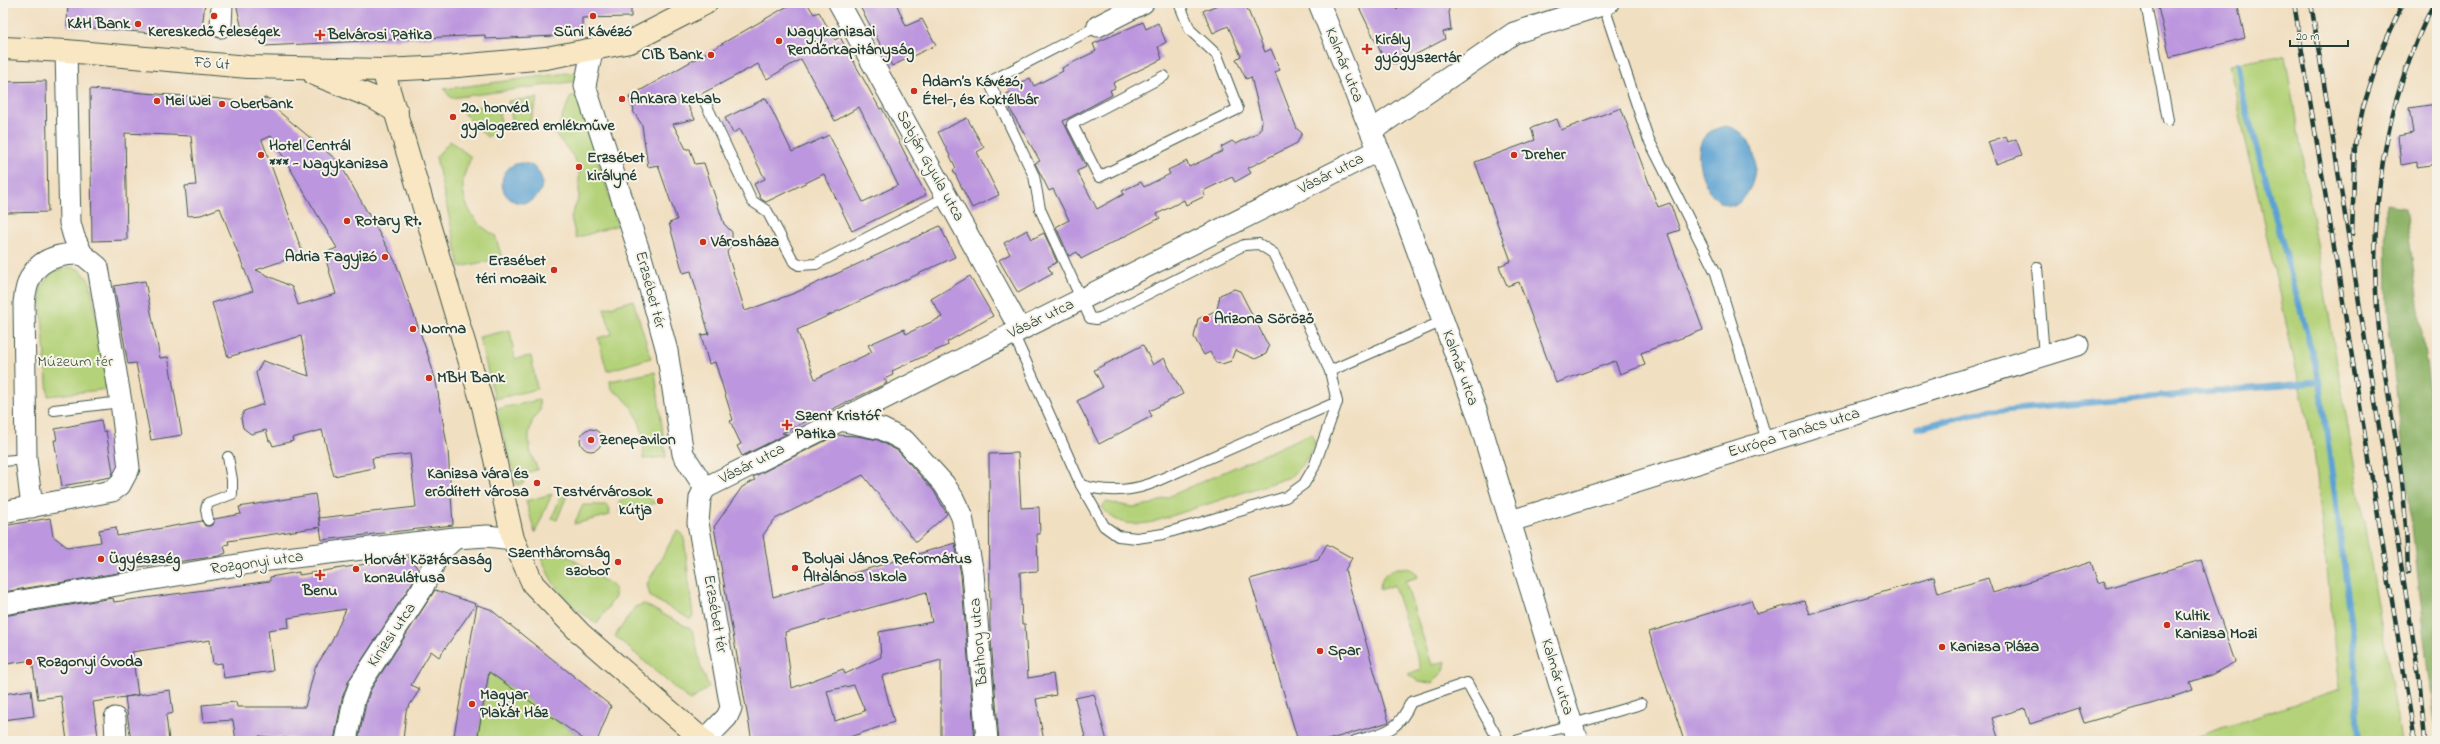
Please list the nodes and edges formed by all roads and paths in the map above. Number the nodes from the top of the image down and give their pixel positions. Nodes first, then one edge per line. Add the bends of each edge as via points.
1 (222, 3) edge
2 (706, 3) edge
3 (839, 3) edge
4 (1143, 3) edge
5 (1179, 3) edge
6 (1319, 3) edge
7 (1600, 4) edge
8 (2147, 9) dead end
9 (676, 11) edge
10 (1098, 26) joint
11 (221, 27) dead end
12 (3, 48) edge
13 (66, 51) junction
14 (592, 51) junction
15 (304, 69) junction
16 (383, 70) junction
17 (1164, 76) dead end
18 (705, 102) dead end
19 (397, 112) junction
20 (2168, 120) dead end
21 (1371, 131) junction
22 (1379, 150) junction
23 (948, 196) junction
24 (82, 254) junction
25 (2037, 268) dead end
26 (1081, 299) junction
27 (1443, 320) junction
28 (1016, 331) junction
29 (2078, 345) dead end
30 (2044, 356) junction
31 (1330, 371) junction
32 (121, 402) junction
33 (1337, 402) junction
34 (54, 410) dead end
35 (840, 420) junction
36 (1767, 442) junction
37 (228, 457) dead end
38 (26, 459) junction
39 (3, 461) edge
40 (1081, 485) junction
41 (705, 488) junction
42 (32, 507) junction
43 (3, 512) edge
44 (208, 520) dead end
45 (1511, 521) junction
46 (455, 538) junction
47 (513, 539) junction
48 (3, 604) edge
49 (1641, 704) dead end
50 (114, 718) dead end
51 (1574, 733) edge
52 (116, 741) edge
53 (346, 741) edge
54 (704, 741) edge
55 (988, 741) edge
56 (1355, 741) edge
57 (1499, 741) edge
58 (1516, 741) edge

1 - 11 street
2 - 9 street
3 - 23 street, Sabján Gyula utca
4 - 10 street
5 - 17 lane via 1190,30 1217,55 1238,109 1099,177 1072,124
6 - 21 street, Kalmár utca
7 - 21 street, Vásár utca via 1514,33
7 - 36 lane via 1648,138 1716,273
8 - 20 lane
9 - 14 street via 630,42
10 - 26 lane via 989,82 1034,176 1040,209
12 - 13 street, Fő út
13 - 15 street, Fő út
13 - 24 street via 70,223
14 - 16 street, Fő út via 546,58
14 - 41 street, Erzsébet tér via 585,86 642,260 667,351 683,454
15 - 16 street, Fő út
15 - 19 street via 372,97
16 - 19 street
18 - 23 lane via 752,201 767,211 794,262 799,265 816,264
19 - 47 street via 483,406
21 - 22 street, Kalmár utca
22 - 26 street, Vásár utca
22 - 27 street, Kalmár utca
23 - 28 street, Sabján Gyula utca
24 - 32 street via 98,267
24 - 38 street via 59,254 50,258 27,282 24,303
25 - 30 lane
26 - 28 street, Vásár utca
26 - 31 lane via 1090,318 1096,319 1244,245 1259,244 1273,253
27 - 31 lane
27 - 45 street, Kalmár utca via 1477,413
28 - 35 street, Vásár utca
28 - 40 lane
29 - 30 street, Európa Tanács utca
30 - 36 street, Európa Tanács utca
31 - 33 lane
32 - 34 lane
32 - 42 street via 129,468 120,484 112,491 99,495
33 - 40 lane via 1138,488 1103,491
33 - 40 lane via 1314,467 1304,484 1286,497 1163,534 1137,538 1118,536 1104,526
35 - 41 street, Vásár utca
35 - 55 street, Báthory utca via 882,429 905,441 944,484 962,517 973,573
36 - 45 street, Európa Tanács utca
37 - 44 lane via 232,494 208,503
38 - 39 lane
38 - 42 street
41 - 54 street, Erzsébet tér via 700,498 698,523 731,708 727,717
42 - 43 street
45 - 51 street, Kalmár utca
46 - 47 street, Rozgonyi utca via 487,536
46 - 48 street, Rozgonyi utca via 268,560 218,563
46 - 53 street, Kinizsi utca via 439,553 422,589 360,684 354,700
47 - 54 street via 533,584 546,600 581,634
49 - 51 lane
50 - 52 street
51 - 58 lane
56 - 57 lane via 1398,725 1411,702 1467,683

